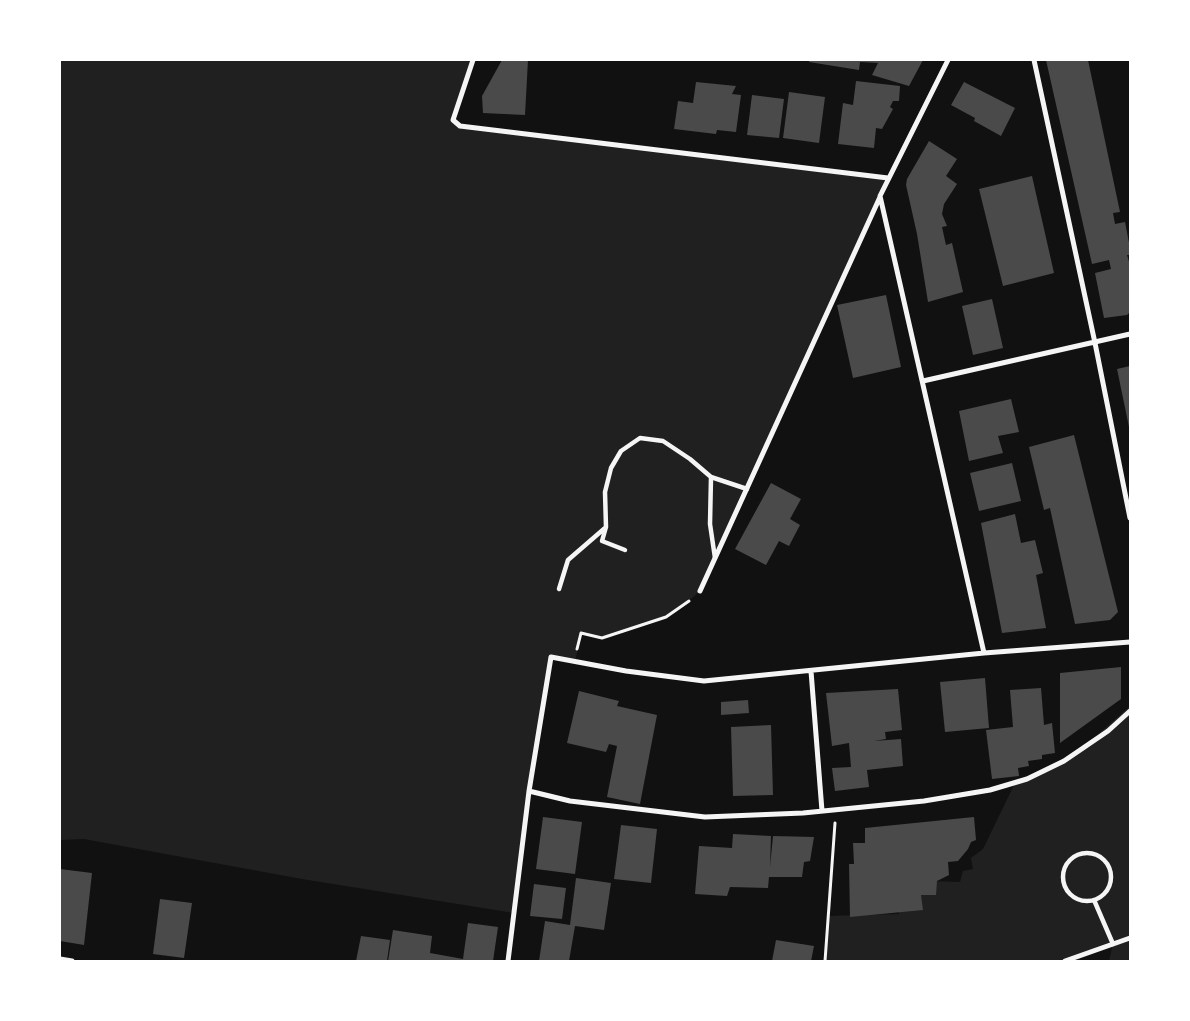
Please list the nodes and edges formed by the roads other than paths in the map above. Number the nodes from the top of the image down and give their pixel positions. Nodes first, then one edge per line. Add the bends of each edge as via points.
1 (473, 60) edge
2 (948, 60) edge
3 (1034, 60) edge
4 (888, 178) junction
5 (880, 196) junction
6 (1130, 334) edge
7 (1095, 343) junction
8 (923, 381) junction
9 (710, 477) junction
10 (747, 489) junction
11 (1130, 518) edge
12 (606, 527) junction
13 (625, 550) dead end
14 (715, 558) junction
15 (559, 589) dead end
16 (700, 591) road end
17 (1130, 642) edge
18 (984, 653) junction
19 (811, 671) junction
20 (1130, 711) edge
21 (529, 791) junction
22 (822, 811) junction
23 (1094, 900) junction
24 (1130, 938) edge
25 (1113, 944) junction
26 (60, 959) edge
27 (72, 961) edge
28 (508, 961) edge
29 (1065, 961) edge

1 - 4 street via 453,120 460,126
2 - 4 street
3 - 7 street
4 - 5 street
5 - 8 street
5 - 10 street
6 - 7 street
7 - 8 street
7 - 11 street
8 - 18 street
9 - 10 street
9 - 12 street via 663,441 640,438 621,451 611,468 605,492
9 - 14 street via 710,524
10 - 14 street
12 - 13 street via 602,541
12 - 15 street via 568,560
14 - 16 street
17 - 18 street
18 - 19 street
19 - 21 street via 704,682 550,657
19 - 22 street
20 - 22 street via 1108,731 1064,761 1027,779 990,790 924,801
21 - 22 street via 570,801 705,817
21 - 28 street
23 - 23 street via 1107,891 1110,868 1094,853 1078,854 1066,865 1063,873 1066,889 1078,900
23 - 25 street
24 - 25 street
25 - 29 street
26 - 27 street

